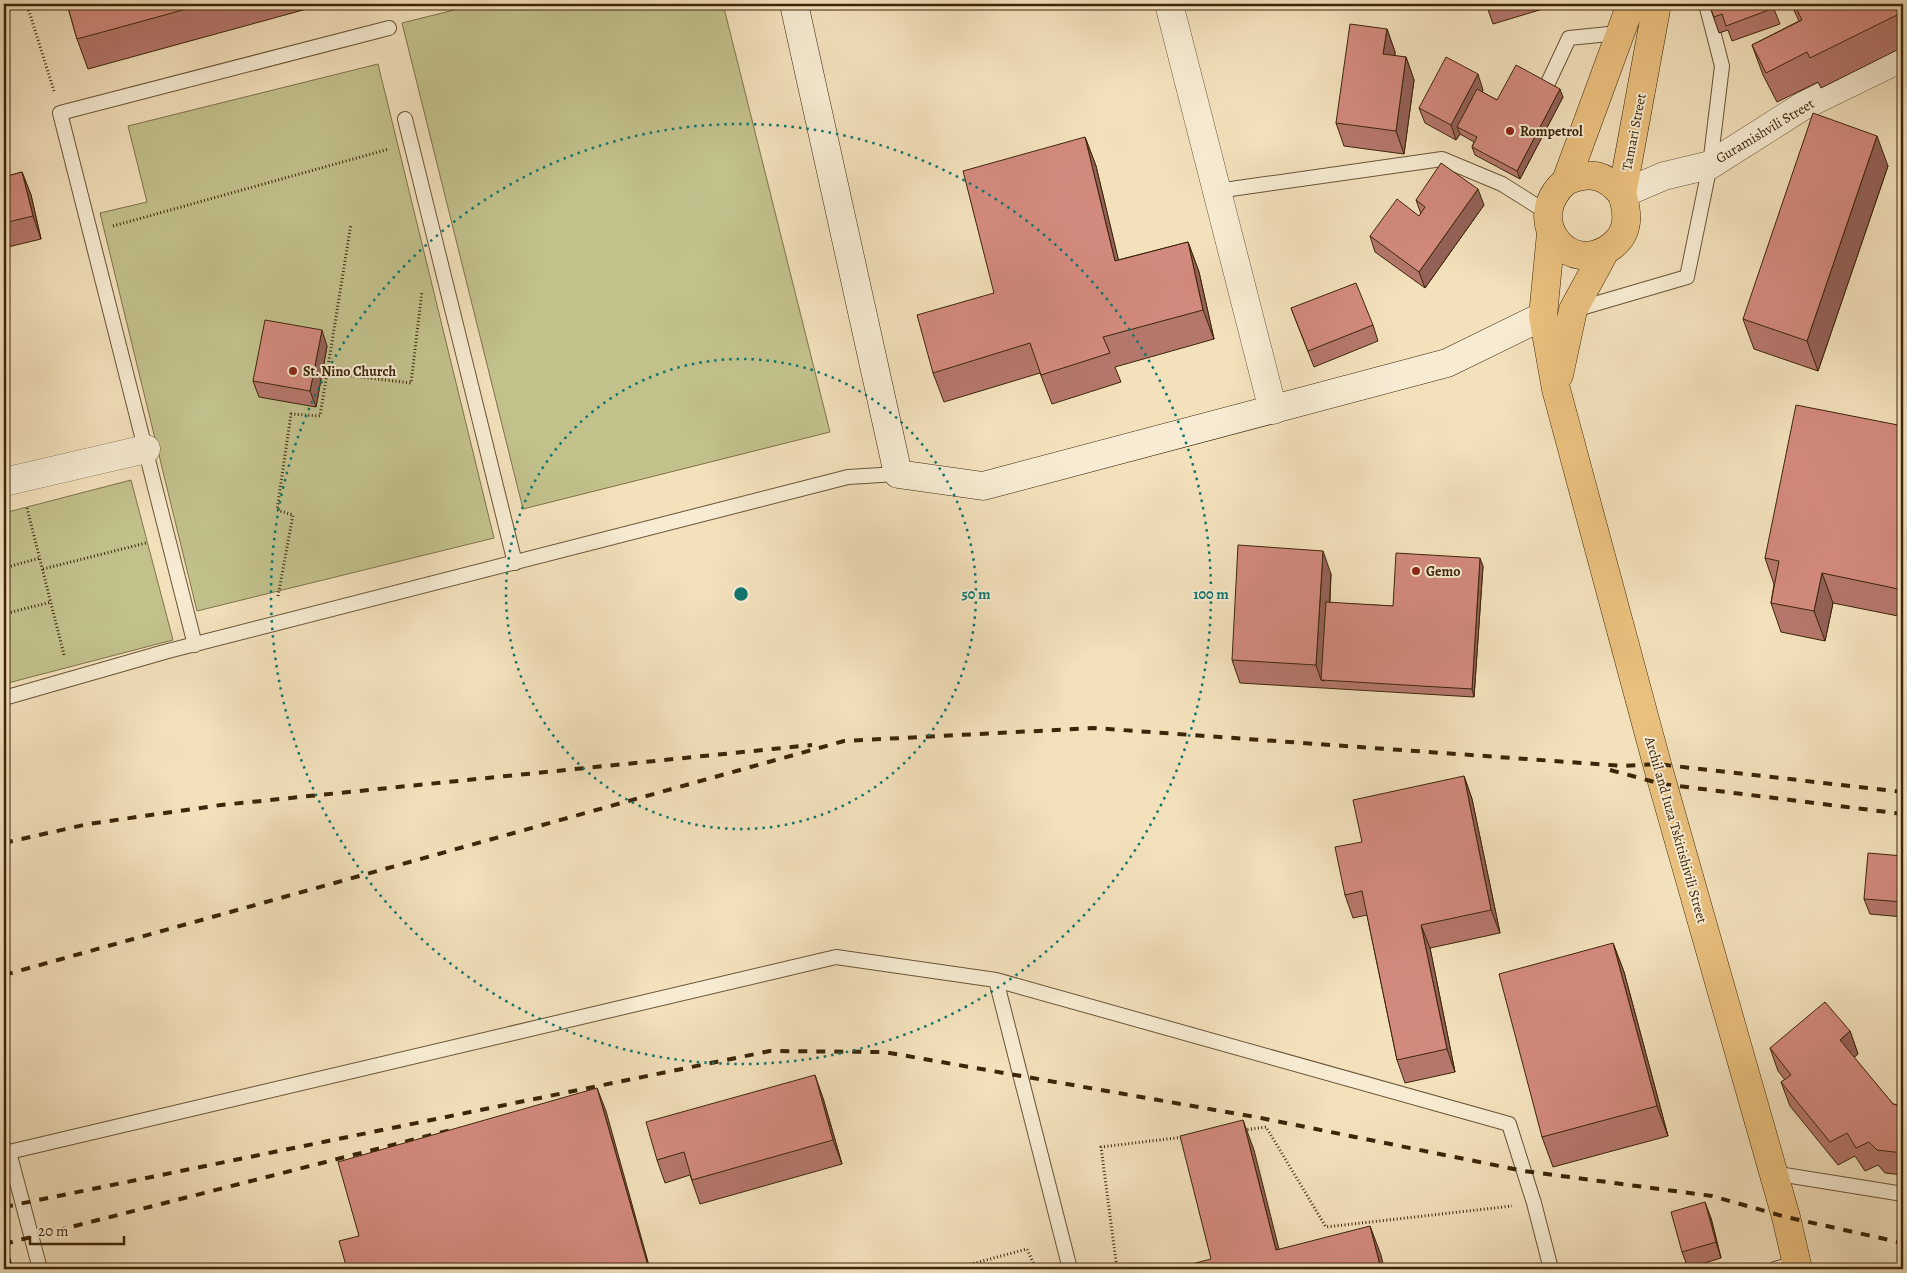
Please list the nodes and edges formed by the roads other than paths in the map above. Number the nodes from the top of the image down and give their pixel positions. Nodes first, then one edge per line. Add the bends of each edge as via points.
1 (794, 4) edge
2 (1169, 4) edge
3 (1631, 4) edge
4 (1657, 4) edge
5 (1706, 4) edge
6 (389, 28) dead end
7 (1619, 33) junction
8 (1903, 57) edge
9 (1534, 115) edge
10 (405, 119) dead end
11 (1710, 165) junction
12 (1566, 181) junction
13 (1217, 191) junction
14 (1622, 194) junction
15 (1549, 223) junction
16 (1605, 251) junction
17 (1573, 310) junction
18 (1544, 316) junction
19 (1556, 389) junction
20 (1273, 410) junction
21 (146, 449) junction
22 (898, 474) junction
23 (12, 480) edge
24 (515, 562) junction
25 (195, 645) junction
26 (4, 698) edge
27 (996, 980) junction
28 (6, 1154) edge
29 (1774, 1173) junction
30 (1903, 1194) edge
31 (1790, 1267) edge
32 (40, 1269) edge
33 (1070, 1269) edge
34 (1550, 1269) edge

1 - 22 street
2 - 13 street
3 - 7 main road
4 - 14 main road, Tamari Street
5 - 11 lane via 1722,66
6 - 21 lane via 60,113
7 - 9 lane via 1569,38
7 - 12 main road
8 - 11 street, Guramishvili Street via 1802,106
10 - 24 lane
11 - 14 street, Guramishvili Street via 1664,176
11 - 17 lane via 1688,277
12 - 14 main road via 1577,176 1603,178
12 - 15 main road via 1550,201
13 - 15 lane via 1442,159 1504,180
13 - 20 street
14 - 16 main road, Tamari Street via 1627,210 1626,226 1618,241
15 - 16 main road via 1565,249 1585,256
15 - 18 main road, Archil and Iuza Tskitishivili Street
16 - 17 main road, Archil and Iuza Tskitishivili Street
17 - 19 main road, Archil and Iuza Tskitishivili Street
18 - 19 main road, Archil and Iuza Tskitishivili Street
18 - 20 street via 1447,364
19 - 29 main road, Archil and Iuza Tskitishivili Street via 1656,764
20 - 22 street via 983,486
21 - 23 street
21 - 25 lane
22 - 24 lane via 848,477
24 - 25 lane
25 - 26 lane
27 - 28 lane via 836,957
27 - 33 lane
27 - 34 lane via 1509,1124 1534,1203
28 - 32 lane
29 - 30 lane
29 - 31 main road, Archil and Iuza Tskitishivili Street

